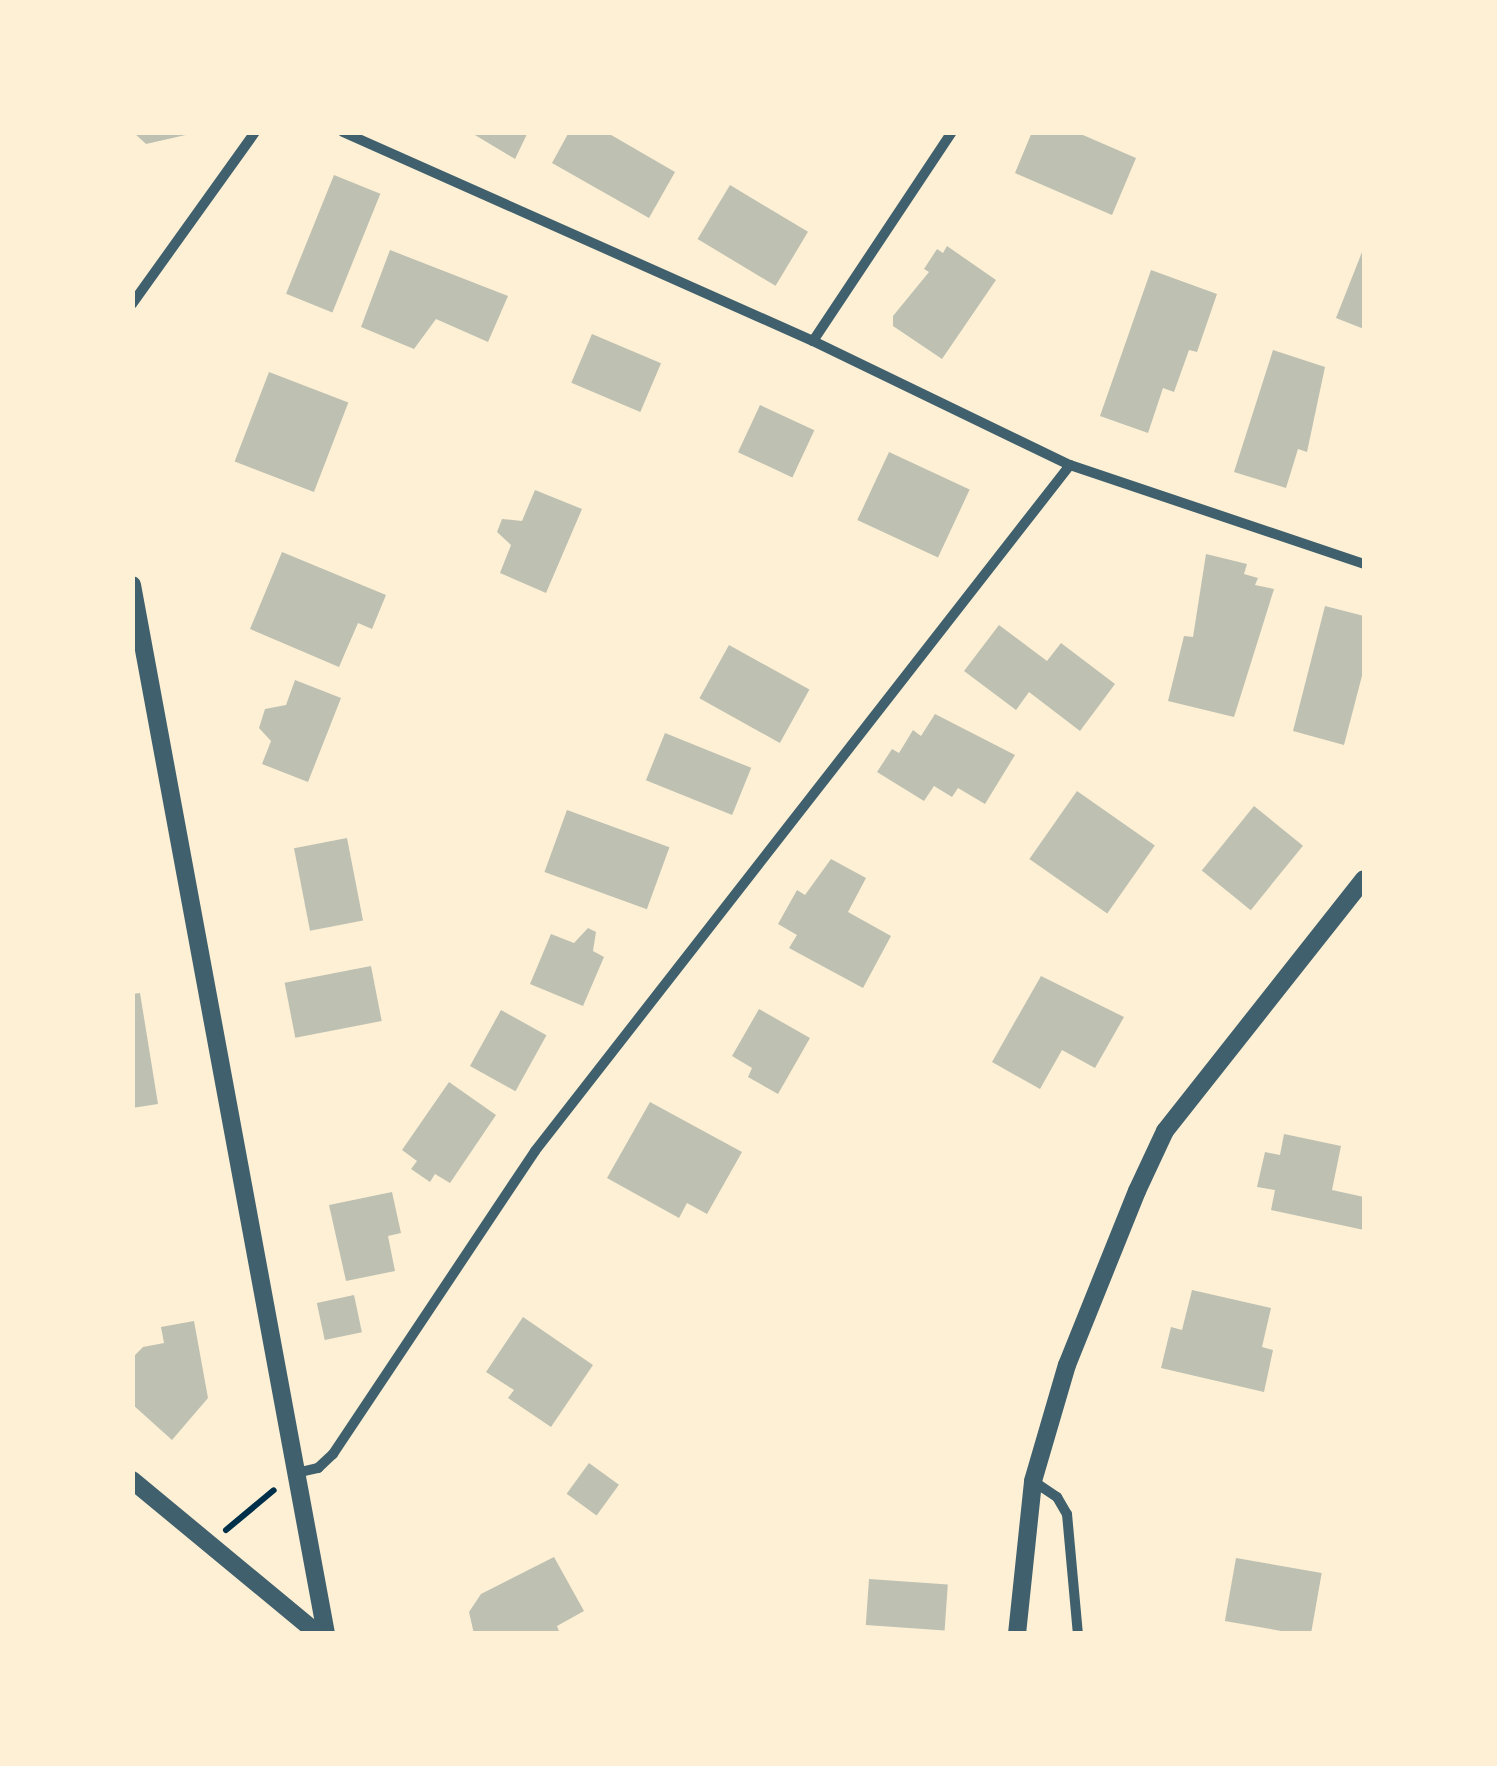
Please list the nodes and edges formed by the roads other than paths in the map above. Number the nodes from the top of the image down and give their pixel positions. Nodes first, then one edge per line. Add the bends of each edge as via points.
1 (255, 132) edge
2 (344, 132) edge
3 (952, 132) edge
4 (132, 304) edge
5 (813, 341) junction
6 (1070, 465) junction
7 (1364, 564) edge
8 (132, 585) edge
9 (1364, 879) edge
10 (296, 1473) junction
11 (132, 1480) edge
12 (1033, 1482) junction
13 (318, 1634) edge
14 (326, 1634) edge
15 (1017, 1634) edge
16 (1078, 1634) edge

1 - 4 street
2 - 5 street
3 - 5 street
5 - 6 street
6 - 7 street
6 - 10 street via 535,1151 332,1454 318,1468
8 - 10 street
9 - 12 street via 1165,1131 1067,1365
10 - 14 street
11 - 13 street
12 - 15 street
12 - 16 street via 1057,1497 1067,1514

